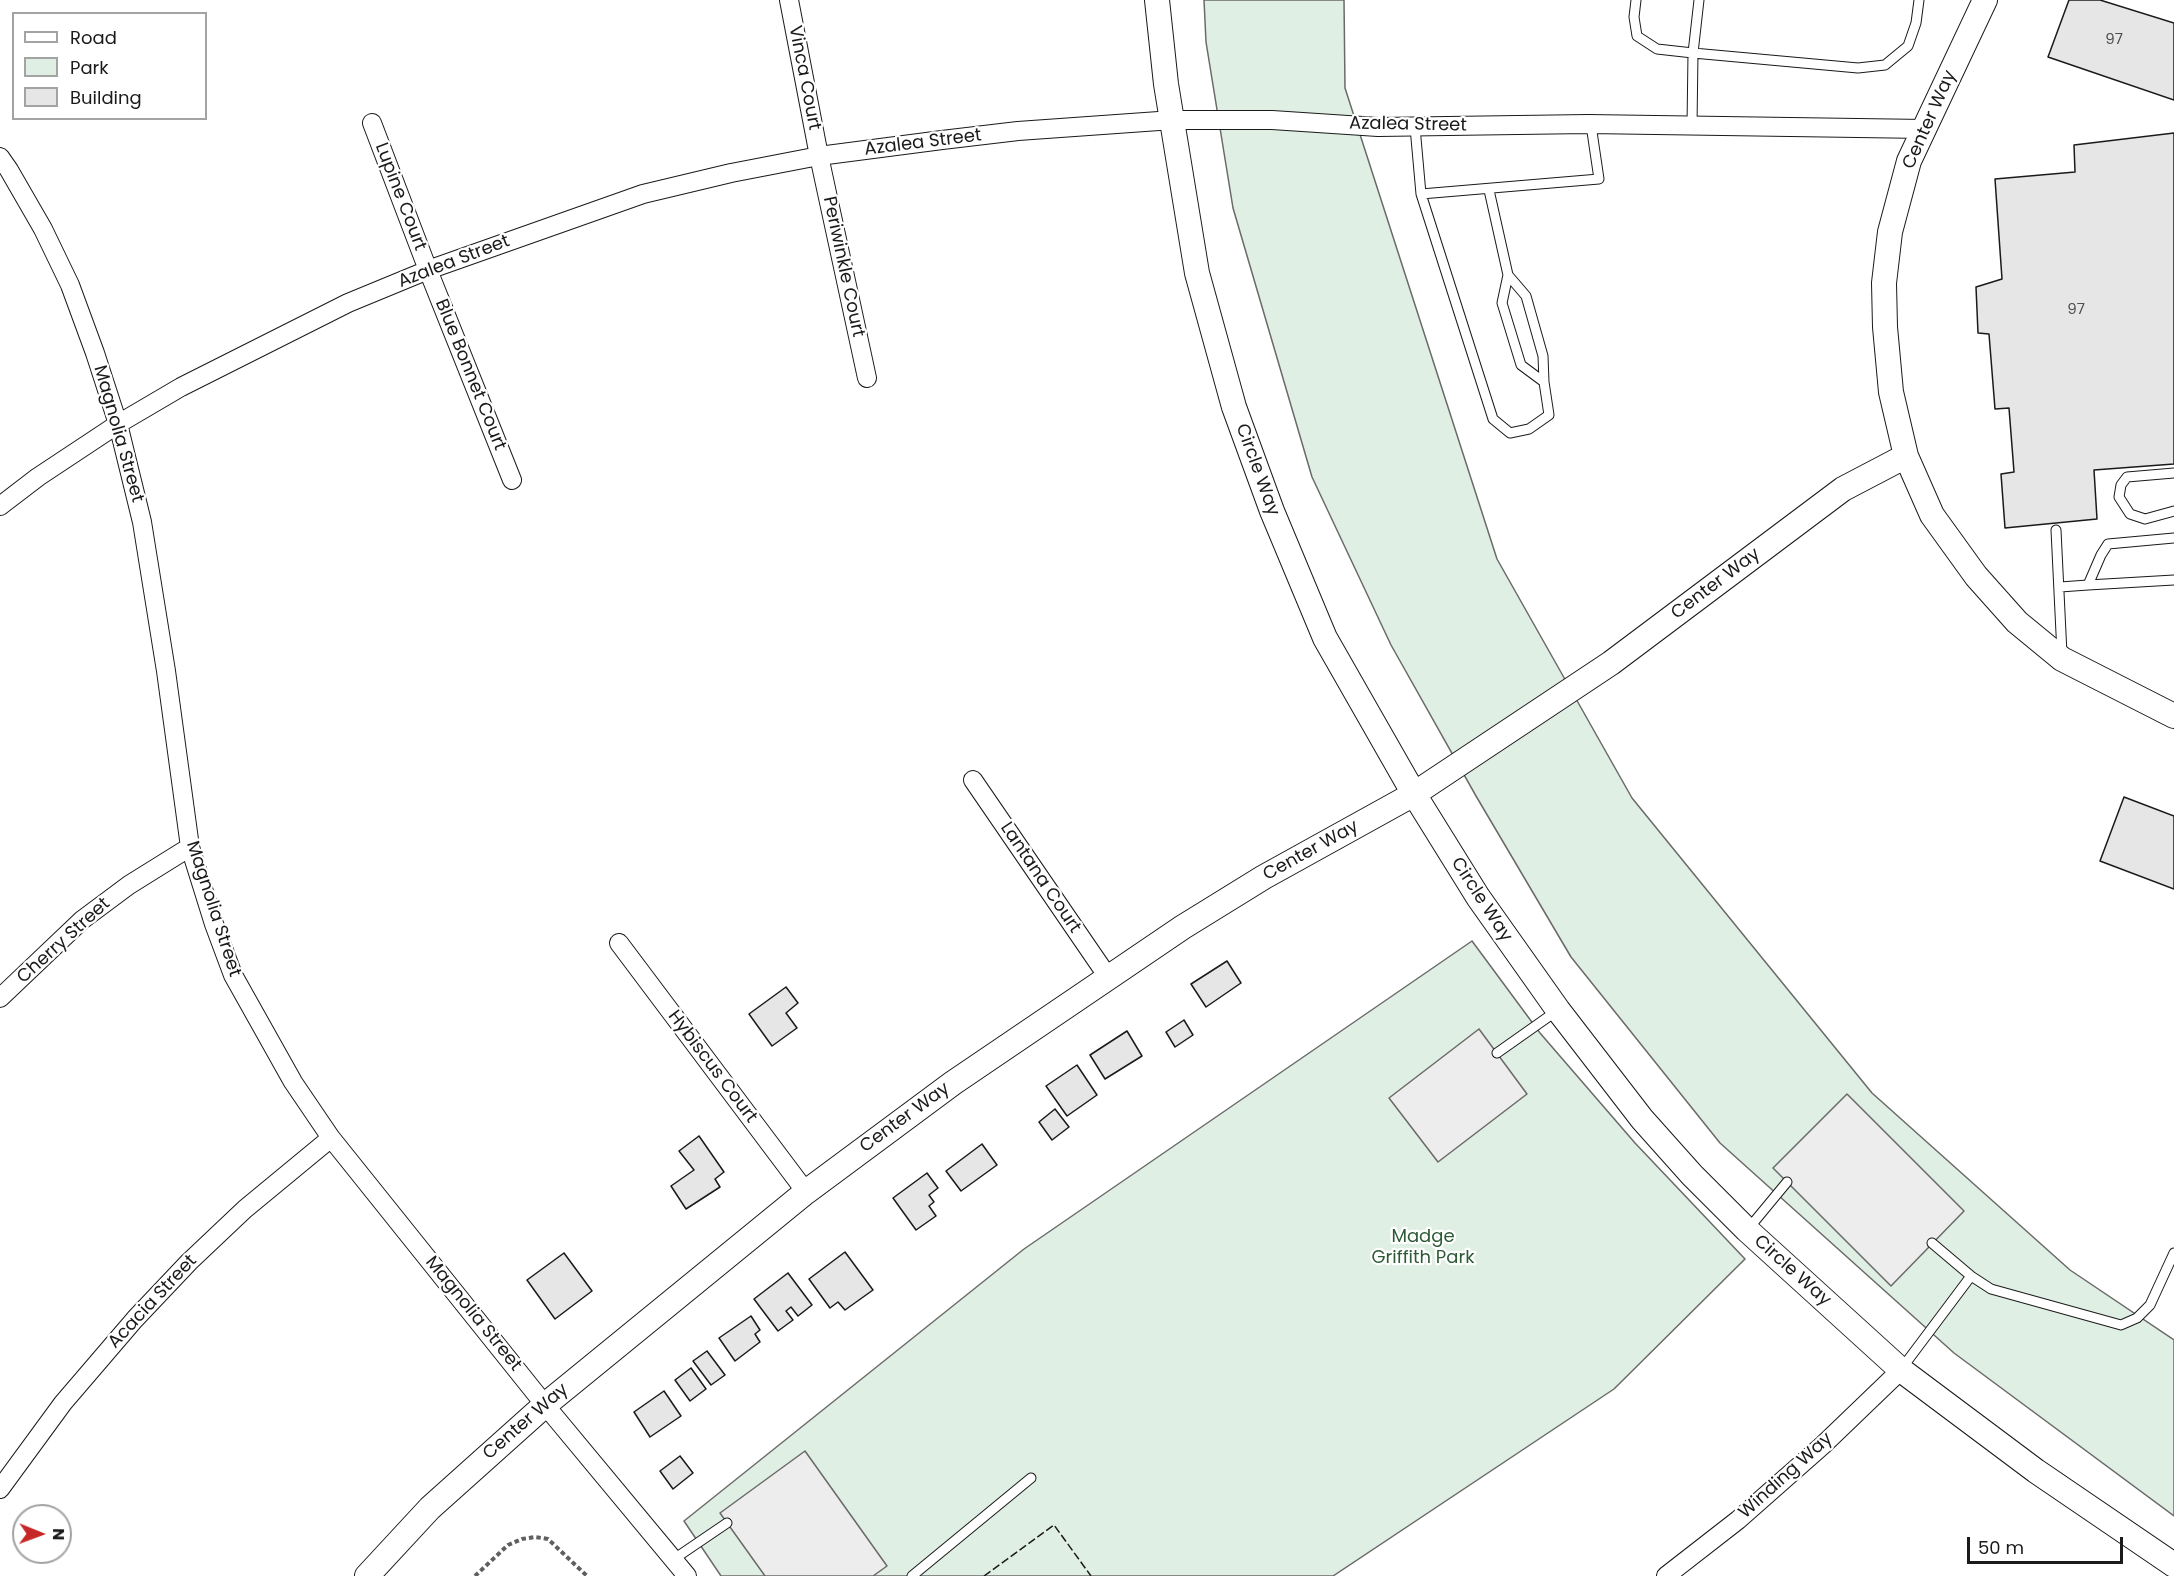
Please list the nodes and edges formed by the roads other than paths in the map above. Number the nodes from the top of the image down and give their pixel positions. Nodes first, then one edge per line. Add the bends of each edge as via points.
1 (789, 0) edge
2 (1156, 0) edge
3 (1636, 0) edge
4 (1699, 0) edge
5 (1919, 0) edge
6 (1985, 0) edge
7 (1692, 53) junction
8 (1173, 120) junction
9 (372, 123) dead end
10 (1591, 125) junction
11 (1415, 127) junction
12 (1692, 127) junction
13 (1925, 129) junction
14 (819, 156) junction
15 (0, 157) edge
16 (1489, 190) junction
17 (1421, 194) junction
18 (428, 270) junction
19 (1508, 275) junction
20 (867, 378) dead end
21 (1544, 382) junction
22 (118, 424) junction
23 (1906, 456) junction
24 (2174, 473) edge
25 (512, 480) dead end
26 (0, 506) edge
27 (2174, 511) edge
28 (2056, 530) dead end
29 (2174, 538) edge
30 (2174, 580) edge
31 (2088, 585) junction
32 (2060, 587) junction
33 (2062, 659) junction
34 (2174, 716) edge
35 (973, 780) dead end
36 (1414, 794) junction
37 (190, 847) junction
38 (619, 943) dead end
39 (1107, 977) junction
40 (0, 998) edge
41 (1558, 1010) junction
42 (1497, 1053) dead end
43 (331, 1138) junction
44 (1787, 1182) dead end
45 (806, 1192) junction
46 (1747, 1230) junction
47 (1932, 1243) dead end
48 (2174, 1253) edge
49 (2170, 1274) edge
50 (1971, 1276) junction
51 (1901, 1370) junction
52 (545, 1405) junction
53 (1031, 1478) dead end
54 (0, 1489) edge
55 (727, 1523) dead end
56 (674, 1559) junction
57 (2174, 1565) edge
58 (367, 1576) edge
59 (687, 1576) edge
60 (912, 1576) edge
61 (1666, 1576) edge

1 - 14 street, Vinca Court
2 - 8 street, Circle Way
3 - 7 lane via 1638,36 1657,49
4 - 7 lane
5 - 7 lane via 1908,46 1885,65 1858,68
6 - 13 street, Center Way
7 - 12 lane
8 - 11 street, Azalea Street
8 - 14 street, Azalea Street via 1018,131
8 - 36 street, Circle Way via 1197,273 1234,407 1325,638
9 - 18 street, Lupine Court
10 - 11 street, Azalea Street
10 - 12 street, Azalea Street
10 - 16 lane via 1599,179
11 - 17 lane
12 - 13 street, Azalea Street
13 - 23 street, Center Way via 1909,161 1890,232 1884,283 1891,392
14 - 18 street, Azalea Street via 643,194
14 - 20 street, Periwinkle Court
15 - 22 street, Magnolia Street via 43,229 70,285
16 - 17 lane
16 - 19 lane
17 - 21 lane via 1493,418 1510,433 1529,429 1549,415
18 - 22 street, Azalea Street via 348,303 255,349
18 - 25 street, Blue Bonnet Court
19 - 21 lane via 1526,296 1543,356
19 - 21 lane via 1502,303 1521,365
22 - 26 street, Azalea Street
22 - 37 street, Magnolia Street via 142,522
23 - 33 street via 1932,515 1976,576 2017,622
23 - 36 street, Center Way via 1843,489 1611,663
24 - 27 lane via 2127,477 2119,497 2130,514 2145,519
28 - 32 lane
29 - 31 lane via 2108,544
30 - 31 lane
31 - 32 lane
32 - 33 lane
33 - 34 street
35 - 39 street, Lantana Court
36 - 39 street, Center Way via 1264,877
36 - 41 street, Circle Way via 1478,897
37 - 40 street, Cherry Street via 82,920
37 - 43 street, Magnolia Street via 233,975 293,1082
38 - 45 street, Hybiscus Court
39 - 45 street, Center Way
41 - 42 lane
41 - 46 street, Circle Way via 1642,1119
43 - 52 street, Magnolia Street
43 - 54 street, Acacia Street via 245,1209 189,1262 63,1404
44 - 46 lane
45 - 52 street, Center Way
46 - 51 street, Circle Way
47 - 50 lane
48 - 49 lane
49 - 50 lane via 2150,1305 2137,1318 2121,1325 1991,1288
50 - 51 lane
51 - 57 street, Circle Way via 2036,1471
51 - 61 street, Winding Way via 1755,1505
52 - 56 street, Magnolia Street
52 - 58 street, Center Way via 430,1508
53 - 60 lane
55 - 56 lane
56 - 59 street, Magnolia Street

